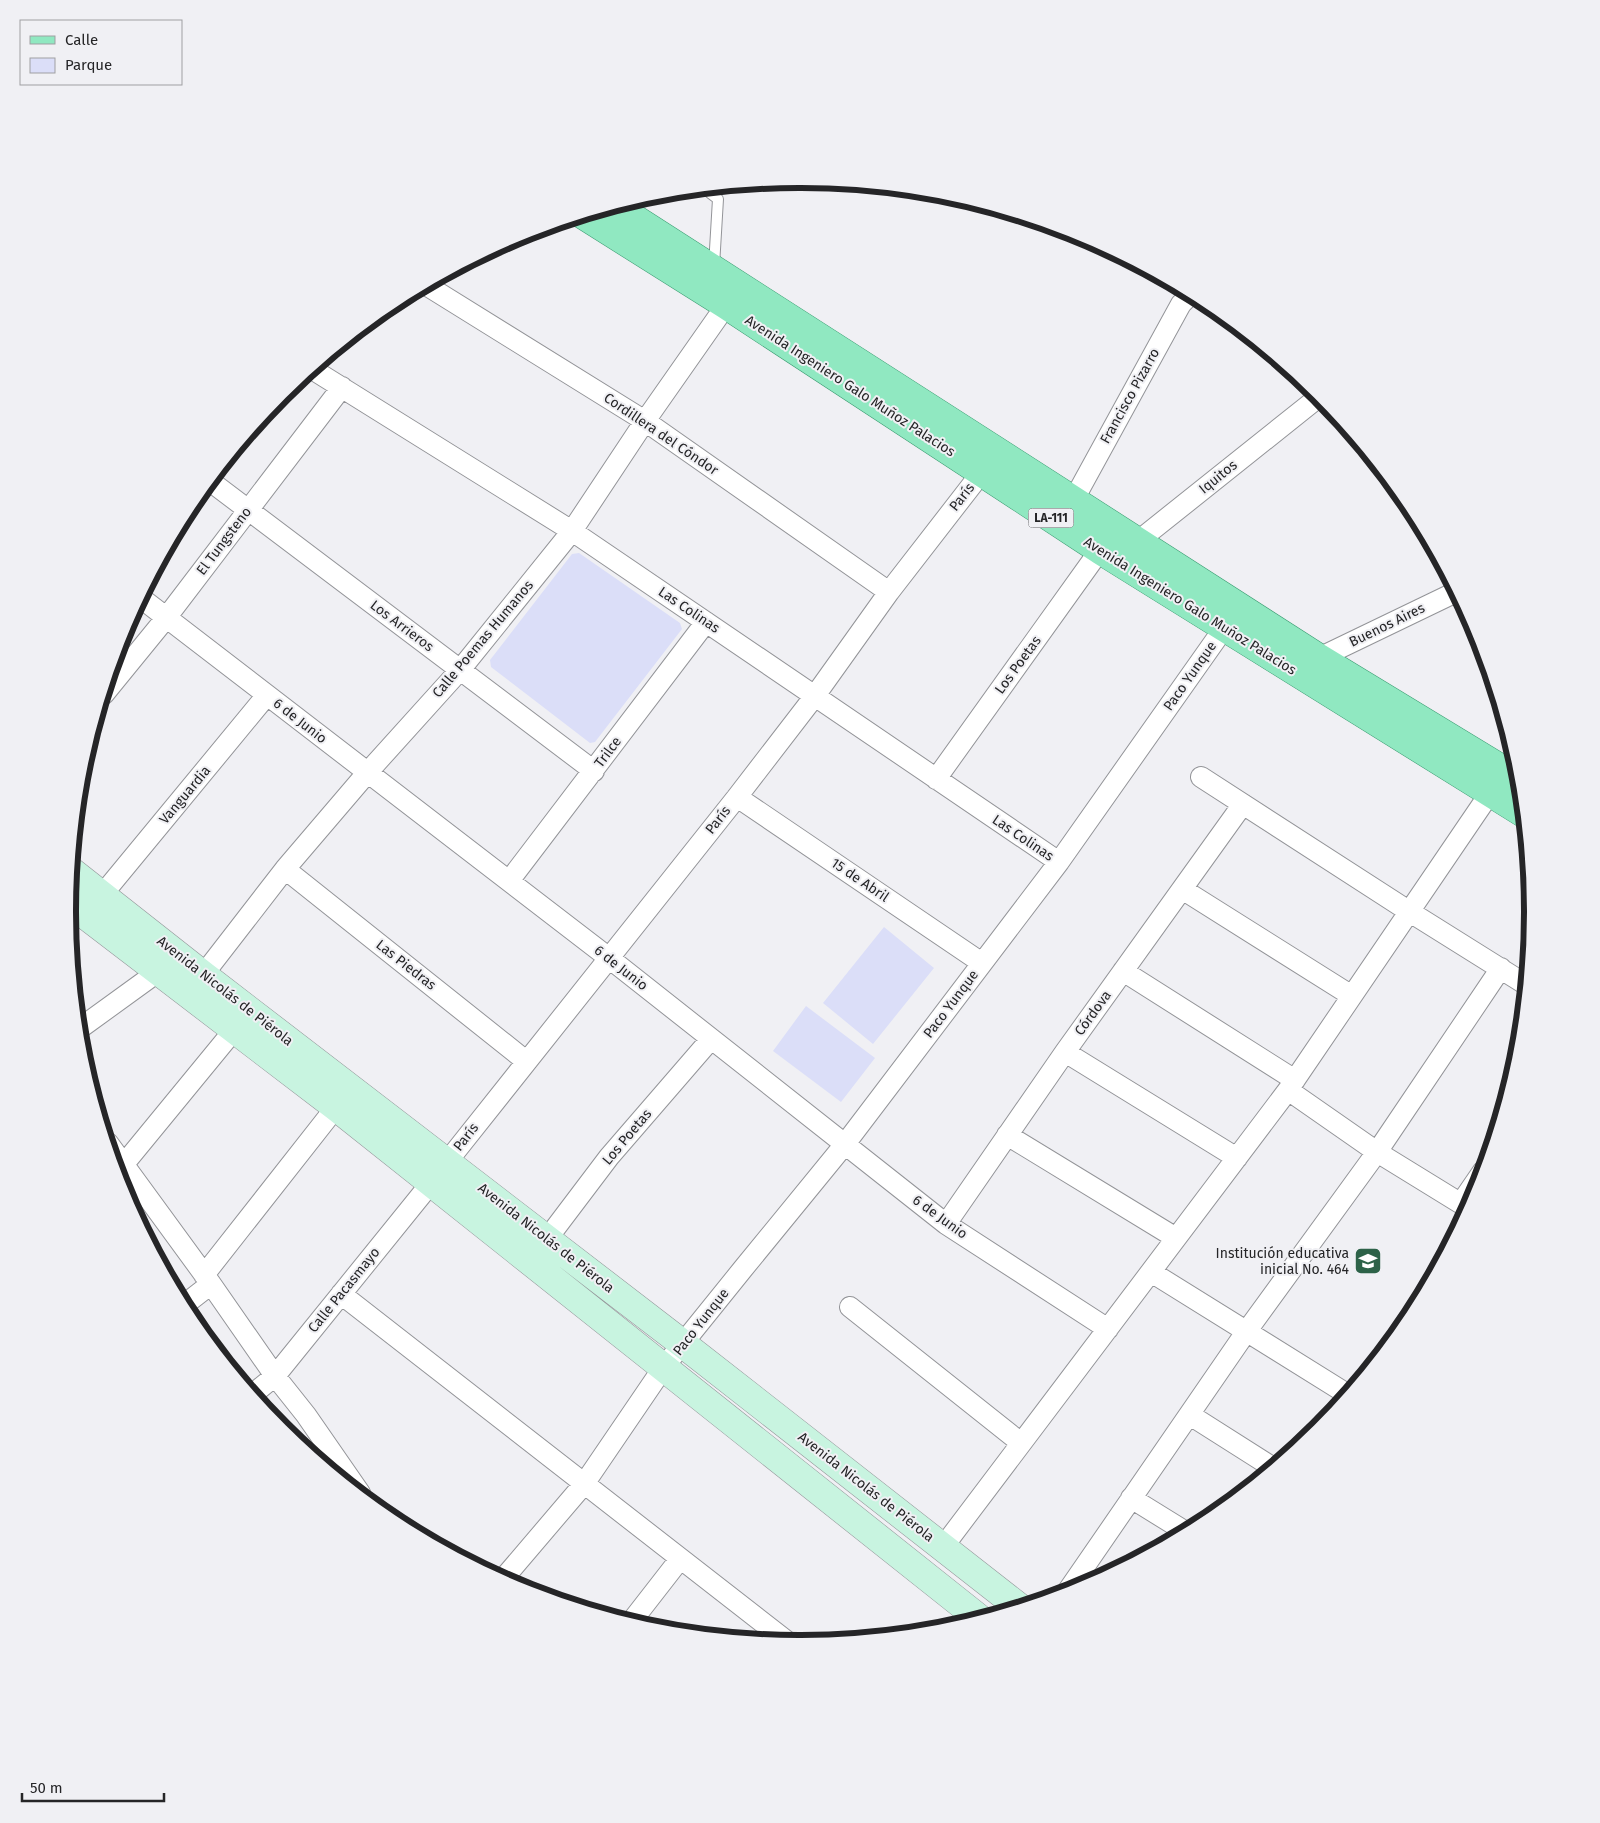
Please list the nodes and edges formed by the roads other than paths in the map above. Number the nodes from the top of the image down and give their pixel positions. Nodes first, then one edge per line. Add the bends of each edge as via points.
1 (710, 193) dead end
2 (621, 210) edge
3 (589, 219) edge
4 (714, 270) junction
5 (432, 289) edge
6 (732, 295) junction
7 (1185, 300) edge
8 (317, 372) edge
9 (342, 387) junction
10 (1313, 401) edge
11 (645, 421) junction
12 (982, 472) junction
13 (216, 485) edge
14 (1073, 501) junction
15 (248, 510) junction
16 (572, 531) junction
17 (1137, 542) junction
18 (1111, 557) junction
19 (889, 592) junction
20 (1451, 595) edge
21 (146, 602) edge
22 (166, 618) junction
23 (706, 622) junction
24 (1224, 628) junction
25 (1319, 658) junction
26 (460, 670) junction
27 (114, 681) edge
28 (267, 696) junction
29 (814, 696) junction
30 (367, 772) junction
31 (594, 772) junction
32 (1511, 774) edge
33 (1201, 777) dead end
34 (936, 779) junction
35 (1490, 793) junction
36 (738, 796) junction
37 (1243, 804) junction
38 (1517, 809) edge
39 (1058, 862) junction
40 (285, 869) junction
41 (78, 875) edge
42 (509, 881) junction
43 (1182, 888) junction
44 (102, 895) junction
45 (76, 908) edge
46 (1410, 912) junction
47 (609, 958) junction
48 (982, 963) junction
49 (1501, 968) junction
50 (159, 971) junction
51 (1123, 971) junction
52 (203, 975) junction
53 (1520, 981) edge
54 (1352, 996) junction
55 (85, 1025) edge
56 (234, 1030) junction
57 (711, 1039) junction
58 (1065, 1052) junction
59 (526, 1061) junction
60 (1292, 1085) junction
61 (336, 1107) junction
62 (1007, 1135) junction
63 (845, 1144) junction
64 (1377, 1152) junction
65 (1237, 1158) junction
66 (121, 1160) edge
67 (124, 1164) junction
68 (439, 1172) junction
69 (1462, 1204) edge
70 (946, 1224) junction
71 (1176, 1238) junction
72 (547, 1239) junction
73 (1151, 1272) junction
74 (208, 1279) junction
75 (341, 1294) junction
76 (189, 1299) edge
77 (850, 1307) dead end
78 (1108, 1329) junction
79 (1246, 1332) junction
80 (674, 1356) junction
81 (275, 1376) junction
82 (257, 1390) edge
83 (1342, 1391) edge
84 (1190, 1415) junction
85 (1021, 1443) junction
86 (1267, 1464) edge
87 (350, 1478) edge
88 (584, 1484) junction
89 (1131, 1498) junction
90 (1179, 1528) edge
91 (943, 1547) junction
92 (680, 1558) junction
93 (508, 1573) edge
94 (1075, 1581) edge
95 (1014, 1603) edge
96 (974, 1614) edge
97 (636, 1616) edge
98 (778, 1635) edge

1 - 4 lane via 718,198
2 - 4 main road, Avenida Ingeniero Galo Muñoz Palacios / LA-111
3 - 6 main road, Avenida Ingeniero Galo Muñoz Palacios / LA-111
4 - 6 main road, Avenida Ingeniero Galo Muñoz Palacios / LA-111
5 - 11 street, Cordillera del Cóndor
6 - 11 street, Calle Poemas Humanos
6 - 12 main road, Avenida Ingeniero Galo Muñoz Palacios / LA-111
6 - 14 main road, Avenida Ingeniero Galo Muñoz Palacios / LA-111
7 - 14 street, Francisco Pizarro
8 - 9 street, Las Colinas
9 - 15 street, El Tungsteno
9 - 16 street, Las Colinas
10 - 17 street, Iquitos
11 - 16 street, Calle Poemas Humanos
11 - 19 street, Cordillera del Cóndor
12 - 18 main road, Avenida Ingeniero Galo Muñoz Palacios / LA-111
12 - 19 street, París
13 - 15 street, Los Arrieros
14 - 17 main road, Avenida Ingeniero Galo Muñoz Palacios / LA-111
15 - 22 street, El Tungsteno
15 - 26 street, Los Arrieros
16 - 23 street, Las Colinas
16 - 26 street, Calle Poemas Humanos
17 - 18 street, Iquitos
17 - 25 main road, Avenida Ingeniero Galo Muñoz Palacios / LA-111
18 - 24 main road, Avenida Ingeniero Galo Muñoz Palacios / LA-111
18 - 34 street, Los Poetas
19 - 29 street, París
20 - 25 street, Buenos Aires
21 - 22 street, 6 de Junio
22 - 27 street, El Tungsteno
22 - 28 street, 6 de Junio
23 - 29 street, Las Colinas
23 - 31 street, Trilce
24 - 35 main road, Avenida Ingeniero Galo Muñoz Palacios / LA-111
24 - 39 street, Paco Yunque
25 - 32 main road, Avenida Ingeniero Galo Muñoz Palacios / LA-111
26 - 30 street, Calle Poemas Humanos
26 - 31 street, Los Arrieros
28 - 30 street, 6 de Junio
28 - 44 street, Vanguardia
29 - 34 street, Las Colinas
29 - 36 street, París
30 - 40 street, Calle Poemas Humanos
30 - 42 street, 6 de Junio
31 - 42 street, Trilce
33 - 37 street
34 - 39 street, Las Colinas
35 - 38 main road, Avenida Ingeniero Galo Muñoz Palacios / LA-111
35 - 46 street
36 - 47 street, París
36 - 48 street, 15 de Abril
37 - 43 street, Córdova
37 - 46 street
39 - 48 street, Paco Yunque
40 - 52 street, Calle Poemas Humanos
40 - 59 street, Las Piedras
41 - 44 street, Avenida Nicolás de Piérola
42 - 47 street, 6 de Junio
43 - 51 street, Córdova
43 - 54 street
44 - 52 street, Avenida Nicolás de Piérola
45 - 50 street, Avenida Nicolás de Piérola
46 - 49 street
46 - 54 street
47 - 57 street, 6 de Junio
47 - 59 street, París
48 - 63 street, Paco Yunque
49 - 53 street
49 - 64 street
50 - 55 street
50 - 56 street, Avenida Nicolás de Piérola
51 - 58 street, Córdova
51 - 60 street
52 - 68 street, Avenida Nicolás de Piérola
54 - 60 street
56 - 61 street, Avenida Nicolás de Piérola
56 - 67 street
57 - 63 street, 6 de Junio
57 - 72 street, Los Poetas via 609,1157
58 - 62 street, Córdova
58 - 65 street
59 - 68 street, París
60 - 64 street
60 - 65 street
61 - 68 street, Avenida Nicolás de Piérola
61 - 74 street
62 - 70 street, Córdova
62 - 71 street
63 - 70 street, 6 de Junio
63 - 80 street, Paco Yunque
64 - 69 street
64 - 79 street
65 - 71 street
66 - 67 street
67 - 74 street
68 - 72 street, Avenida Nicolás de Piérola
68 - 75 street, Calle Pacasmayo
68 - 80 street, Avenida Nicolás de Piérola
70 - 78 street, 6 de Junio
71 - 73 street
72 - 80 street, Avenida Nicolás de Piérola
73 - 78 street
73 - 79 street
74 - 76 street
74 - 81 street
75 - 81 street, Calle Pacasmayo
75 - 88 street
77 - 85 street
78 - 85 street
79 - 83 street
79 - 84 street
80 - 88 street, Paco Yunque
80 - 91 street, Avenida Nicolás de Piérola
80 - 96 street, Avenida Nicolás de Piérola
81 - 82 street, Calle Pacasmayo
81 - 87 street
84 - 86 street
84 - 89 street
85 - 91 street
88 - 92 street
88 - 93 street, Paco Yunque
89 - 90 street
89 - 94 street
91 - 95 street, Avenida Nicolás de Piérola
92 - 97 street
92 - 98 street

